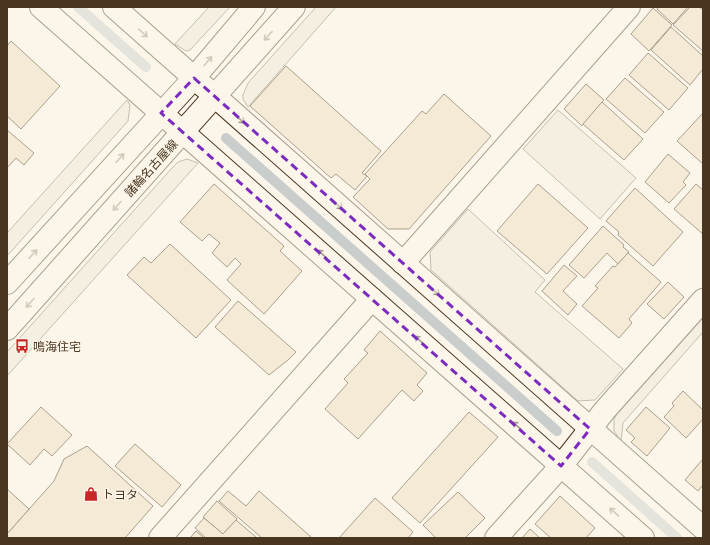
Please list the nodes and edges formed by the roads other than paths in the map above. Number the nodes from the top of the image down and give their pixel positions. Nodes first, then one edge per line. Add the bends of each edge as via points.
1 (41, 7) edge
2 (114, 7) edge
3 (254, 7) edge
4 (294, 7) edge
5 (629, 7) edge
6 (194, 78) junction
7 (214, 97) junction
8 (161, 113) junction
9 (183, 132) junction
10 (403, 263) junction
11 (7, 283) edge
12 (372, 299) junction
13 (703, 300) edge
14 (7, 328) edge
15 (590, 428) junction
16 (561, 466) junction
17 (703, 528) edge
18 (160, 538) edge
19 (496, 538) edge
20 (643, 538) edge

1 - 8 street
2 -> 6 street
6 -> 3 street
4 -> 7 street, 諸輪名古屋線
5 - 10 street
6 - 7 street
6 - 8 street
7 - 9 street, 諸輪名古屋線
7 -> 10 street
8 - 9 street
11 -> 8 street
12 -> 9 street
9 -> 14 street, 諸輪名古屋線
10 -> 15 street
16 -> 12 street
12 - 18 street
13 - 15 street
15 - 16 street
15 - 17 street
16 - 19 street
20 -> 16 street

